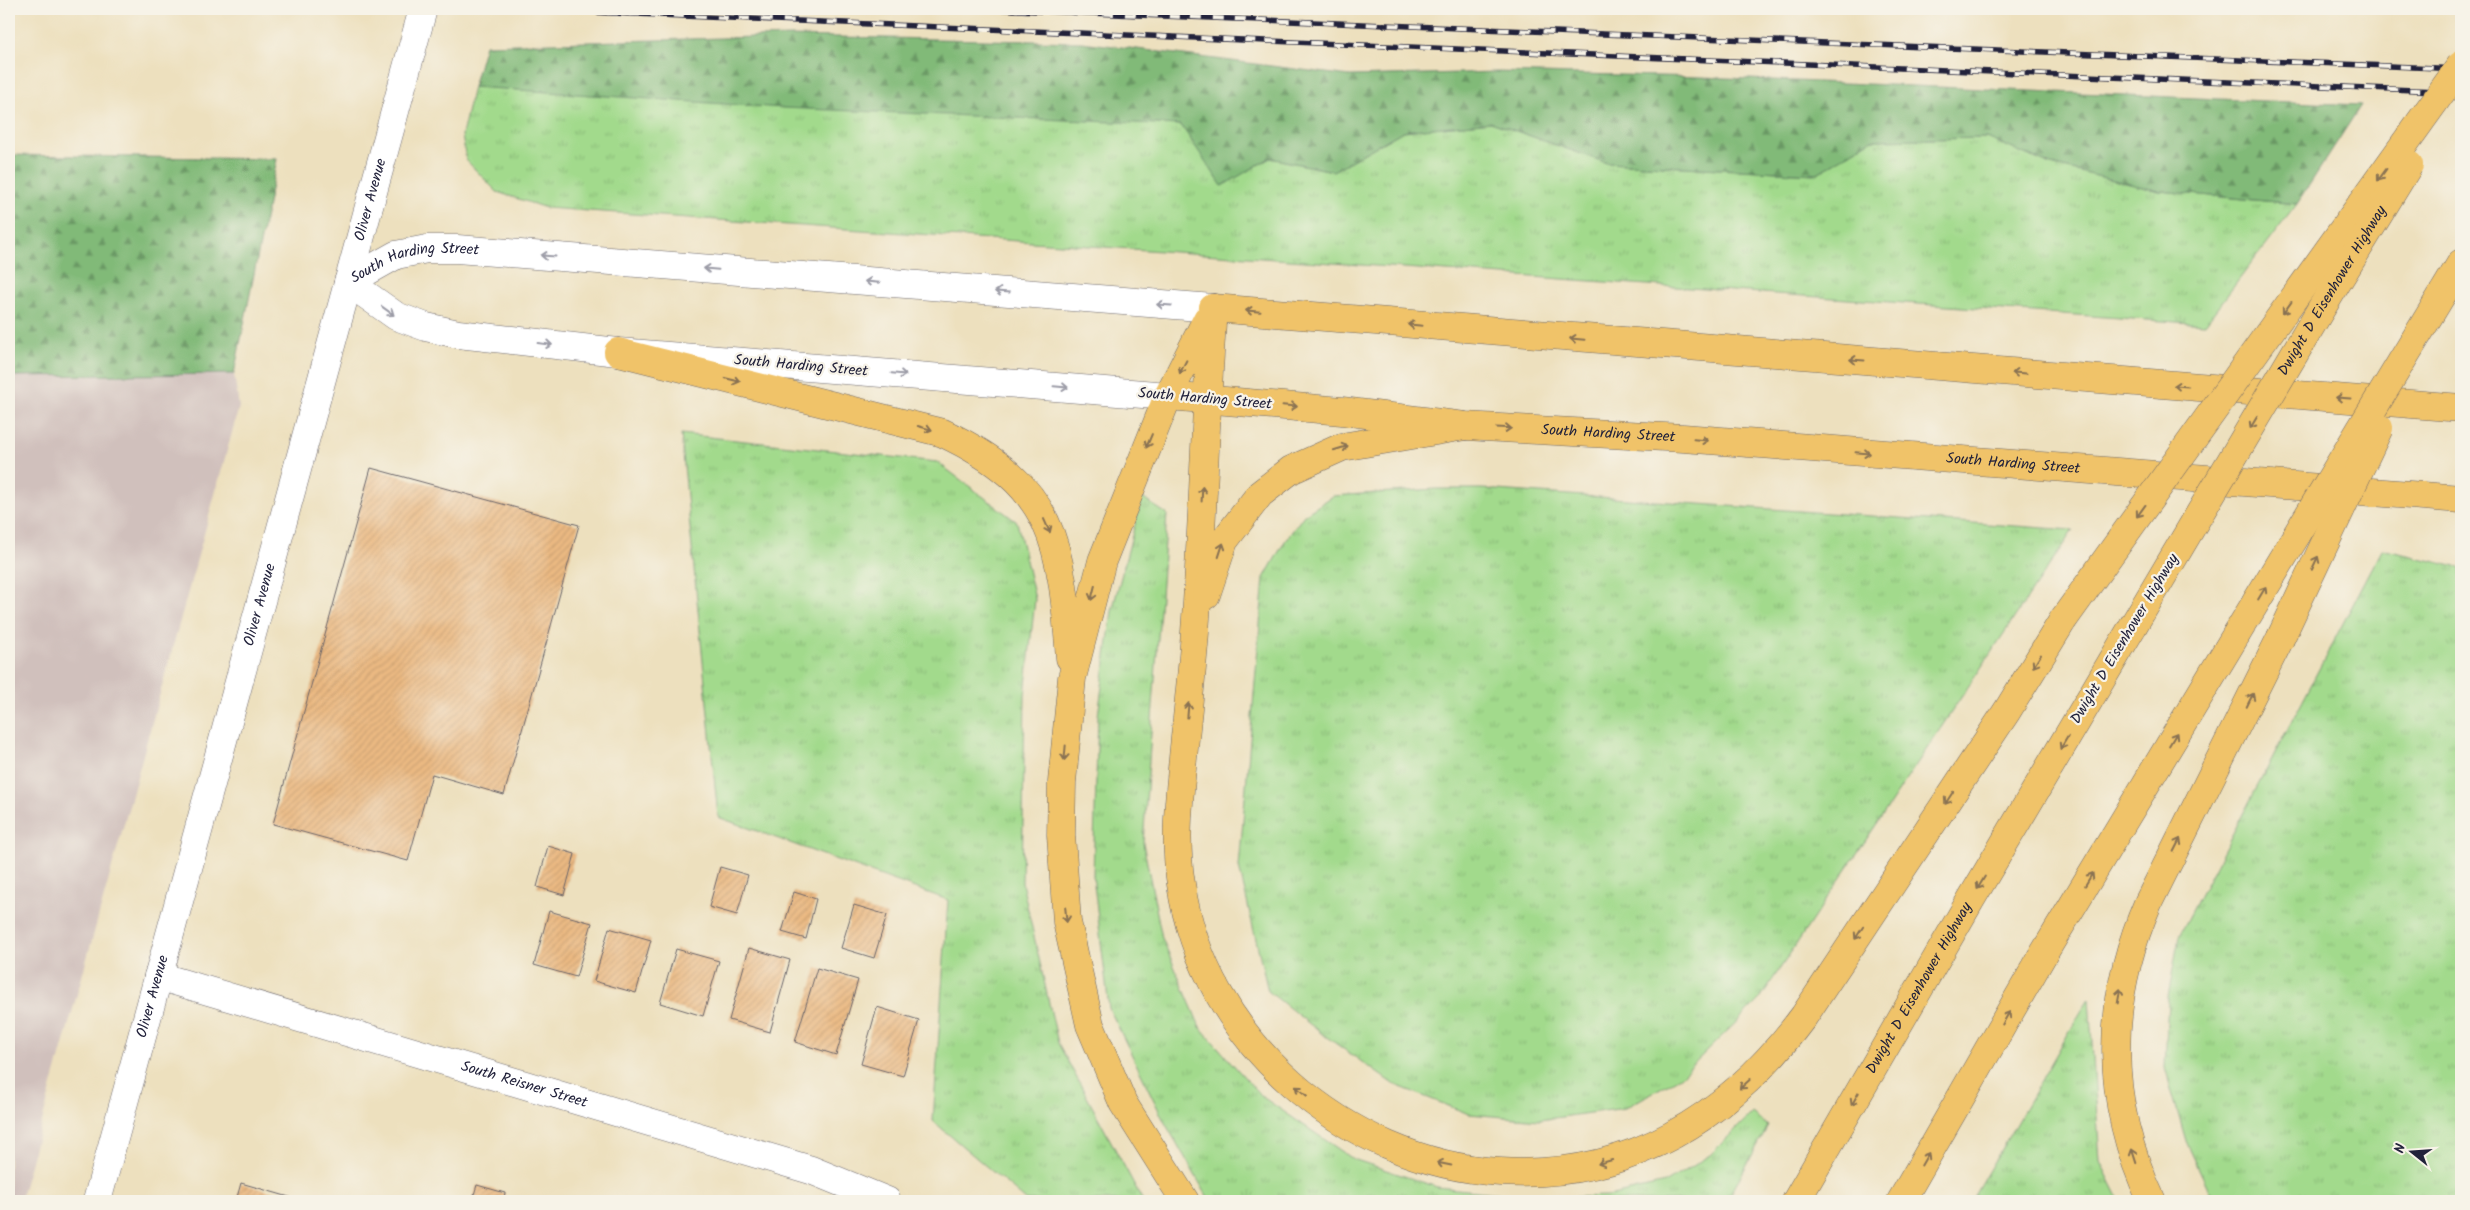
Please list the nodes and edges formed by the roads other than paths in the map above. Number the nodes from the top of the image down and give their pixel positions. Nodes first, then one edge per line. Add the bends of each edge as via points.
1 (423, 9) edge
2 (2461, 65) edge
3 (2461, 81) edge
4 (2461, 263) edge
5 (348, 282) junction
6 (2443, 293) junction
7 (1213, 308) junction
8 (618, 352) junction
9 (1168, 396) junction
10 (1206, 399) junction
11 (2461, 408) edge
12 (1465, 426) junction
13 (2461, 499) edge
14 (1195, 630) junction
15 (1072, 678) junction
16 (158, 976) junction
17 (97, 1201) edge
18 (887, 1201) edge
19 (1185, 1201) edge
20 (1796, 1201) edge
21 (1901, 1201) edge
22 (2152, 1201) edge

1 - 5 street, Oliver Avenue
2 -> 14 main road, bridge via 2063,620 2001,719 1780,1050 1728,1100 1664,1141 1602,1163 1567,1170 1476,1171 1416,1157 1369,1138 1342,1122 1266,1059 1247,1038 1217,991 1193,937 1185,906 1177,848
3 -> 20 main road, Dwight D Eisenhower Highway, bridge via 2316,317 1960,917
4 - 6 main road
7 -> 5 street, South Harding Street via 457,249 427,249 396,255
5 -> 8 street, South Harding Street via 396,316 426,327 458,334
5 - 16 street, Oliver Avenue
21 -> 6 main road, bridge via 2044,953
22 -> 6 main road, bridge via 2133,1154 2120,1100 2114,1039 2122,979 2133,940 2148,903 2280,639
7 -> 9 main road
7 - 10 main road
11 -> 7 main road, South Harding Street
8 -> 9 street, South Harding Street
8 -> 15 main road via 936,431 971,446 998,463 1034,500 1048,526 1064,582
9 - 10 main road, South Harding Street
9 -> 15 main road via 1102,560
10 -> 12 main road, South Harding Street via 1342,410
14 -> 10 main road
12 -> 13 main road, South Harding Street via 1683,438
14 -> 12 main road via 1224,541 1247,509 1275,481 1298,466 1342,447
15 -> 19 main road via 1062,782 1061,834 1066,922 1075,965 1090,1025 1123,1103
16 - 17 street, Oliver Avenue
16 - 18 street, South Reisner Street via 811,1170

